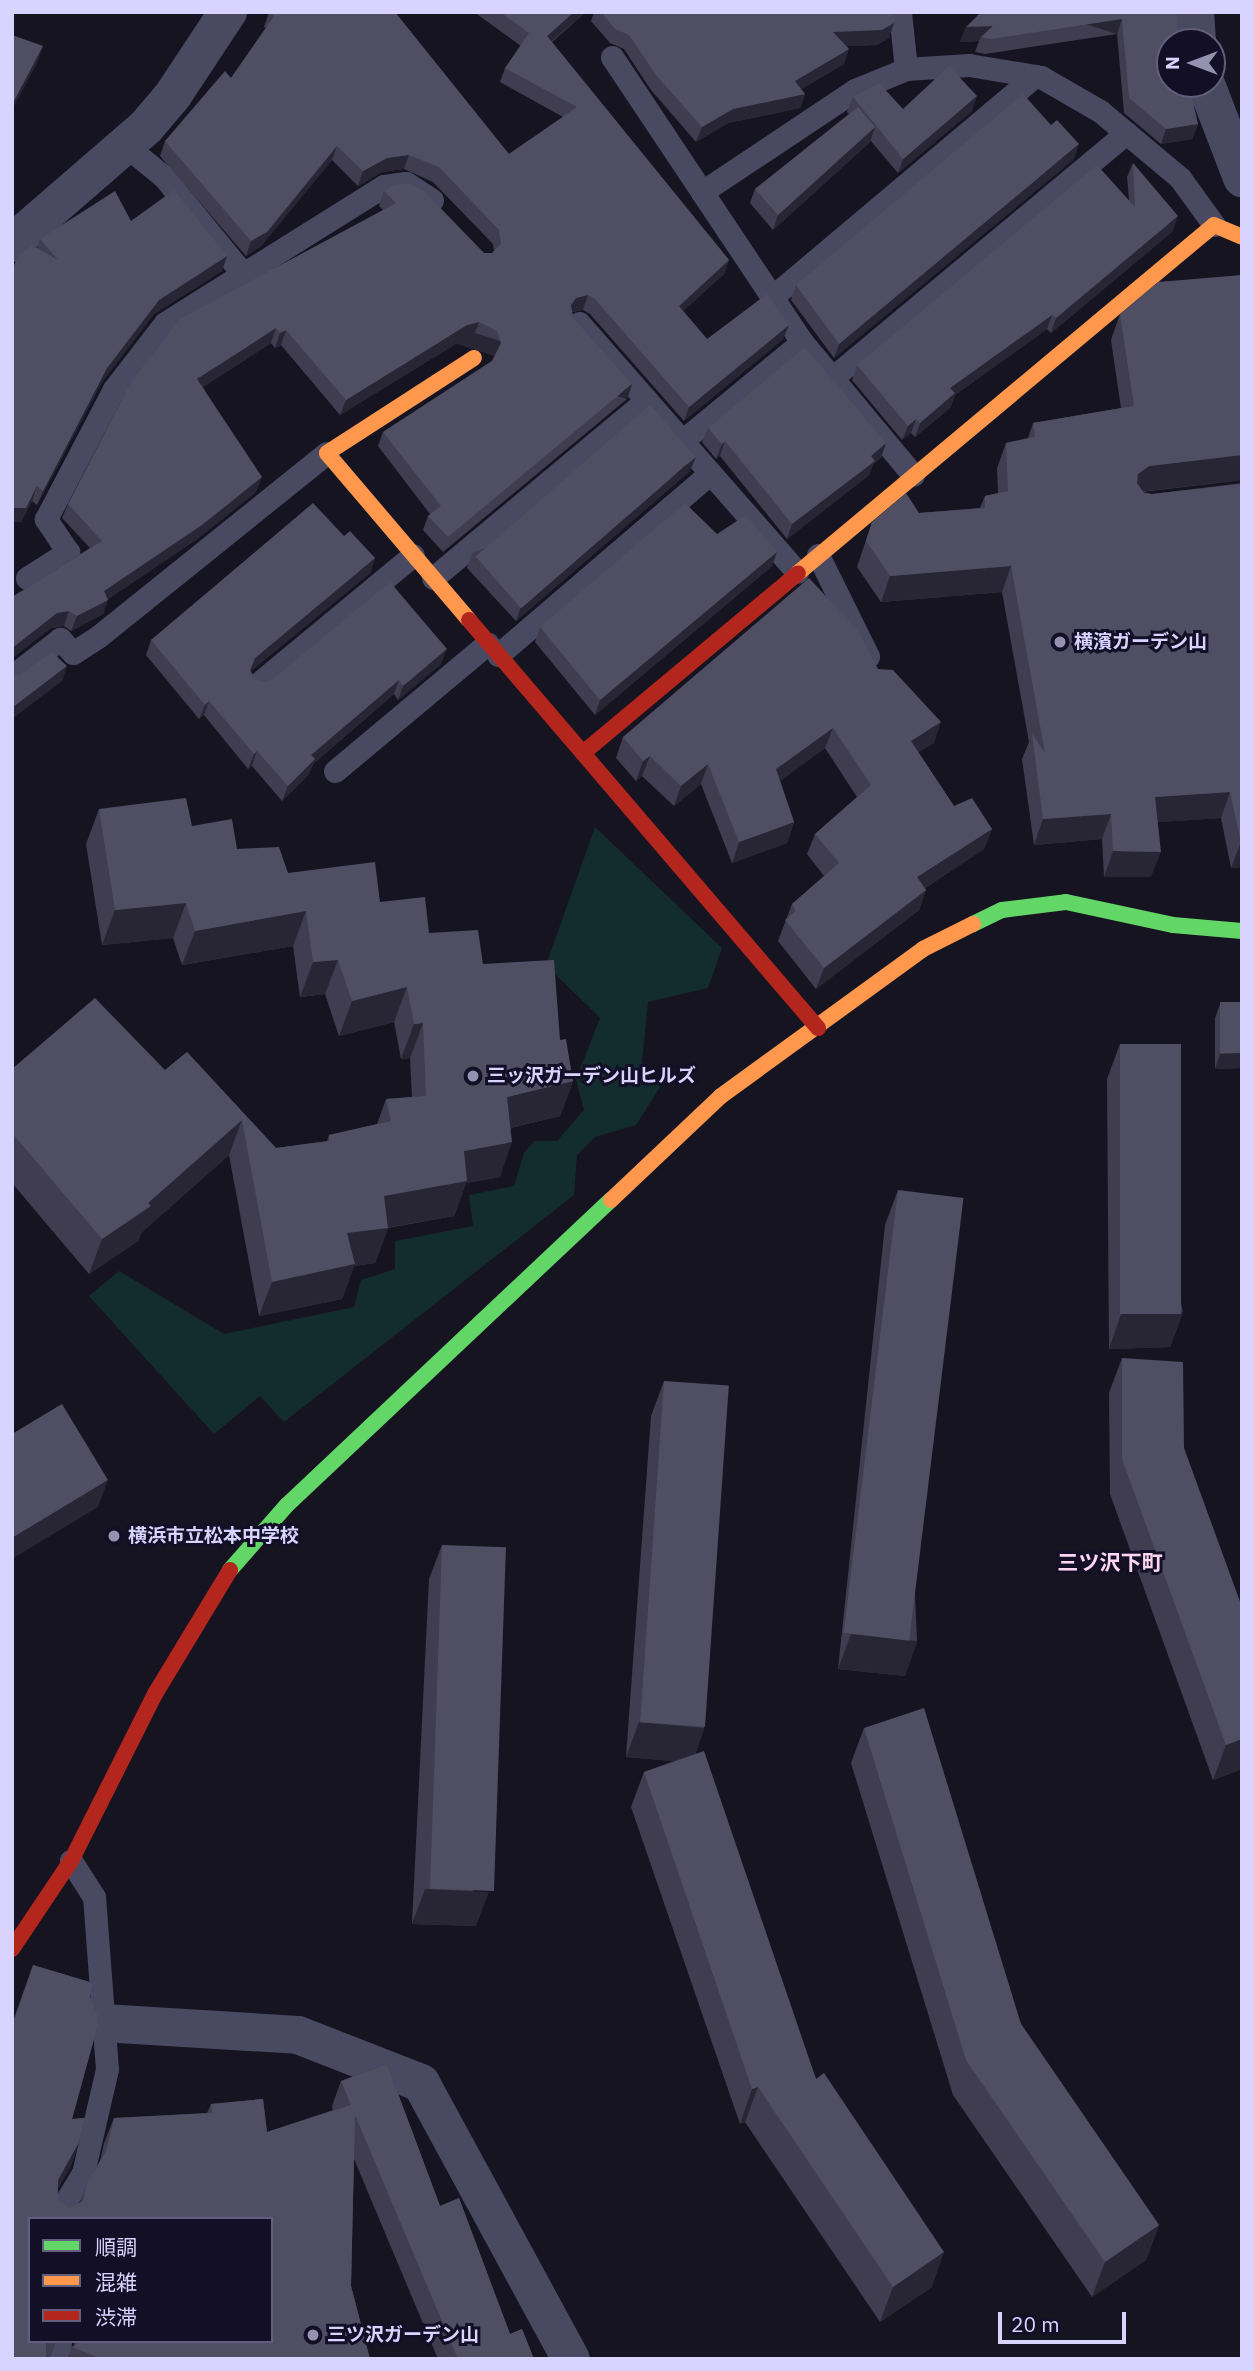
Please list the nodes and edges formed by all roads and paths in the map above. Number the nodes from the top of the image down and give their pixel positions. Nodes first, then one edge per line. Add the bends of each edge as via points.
1 (228, 12) edge
2 (900, 12) edge
3 (612, 57) dead end
4 (906, 69) junction
5 (1035, 76) junction
6 (1211, 98) edge
7 (1126, 133) junction
8 (125, 145) junction
9 (1242, 178) edge
10 (702, 192) junction
11 (445, 214) edge
12 (1213, 225) junction
13 (1242, 237) edge
14 (12, 243) edge
15 (243, 274) junction
16 (771, 298) junction
17 (579, 323) edge
18 (802, 342) junction
19 (474, 358) dead end
20 (832, 377) junction
21 (647, 400) junction
22 (682, 441) junction
23 (327, 453) junction
24 (710, 472) junction
25 (913, 475) junction
26 (413, 555) junction
27 (818, 555) junction
28 (797, 572) junction
29 (27, 578) dead end
30 (433, 578) junction
31 (493, 649) junction
32 (12, 676) edge
33 (879, 678) edge
34 (259, 683) edge
35 (583, 754) junction
36 (335, 771) dead end
37 (1242, 931) edge
38 (818, 1028) junction
39 (71, 1861) junction
40 (12, 1950) edge
41 (103, 2023) junction
42 (62, 2217) edge
43 (571, 2359) edge

1 - 8 street via 173,95
2 - 4 lane
3 - 10 lane
4 - 5 lane via 969,65
4 - 10 lane via 855,90
5 - 7 lane via 1100,111
5 - 16 lane
6 - 9 street
7 - 12 lane via 1180,178
7 - 20 lane
8 - 14 street
8 - 15 lane via 164,177
10 - 16 lane
11 - 15 lane via 427,194 406,183 384,186
12 - 13 street
12 - 25 street
15 - 29 lane via 165,323 114,389 47,519 68,552
16 - 18 lane
17 - 21 lane
18 - 20 lane
18 - 22 lane
19 - 23 street
20 - 25 lane
21 - 22 lane
21 - 30 lane
22 - 24 lane
23 - 26 street
23 - 32 lane via 99,636 73,653 60,639
24 - 28 lane
24 - 31 lane
25 - 27 street
26 - 30 street
26 - 34 lane
27 - 28 street
27 - 33 lane
28 - 35 street
30 - 31 street
31 - 35 street
31 - 36 lane
35 - 38 street
37 - 38 street via 1173,925 1066,902 1031,903 1002,911 923,949
38 - 39 street via 721,1096 286,1505 232,1567 196,1622
39 - 40 street
39 - 41 lane via 94,1897
41 - 42 lane via 107,2069 83,2173 63,2206
41 - 43 street via 298,2035 421,2083

